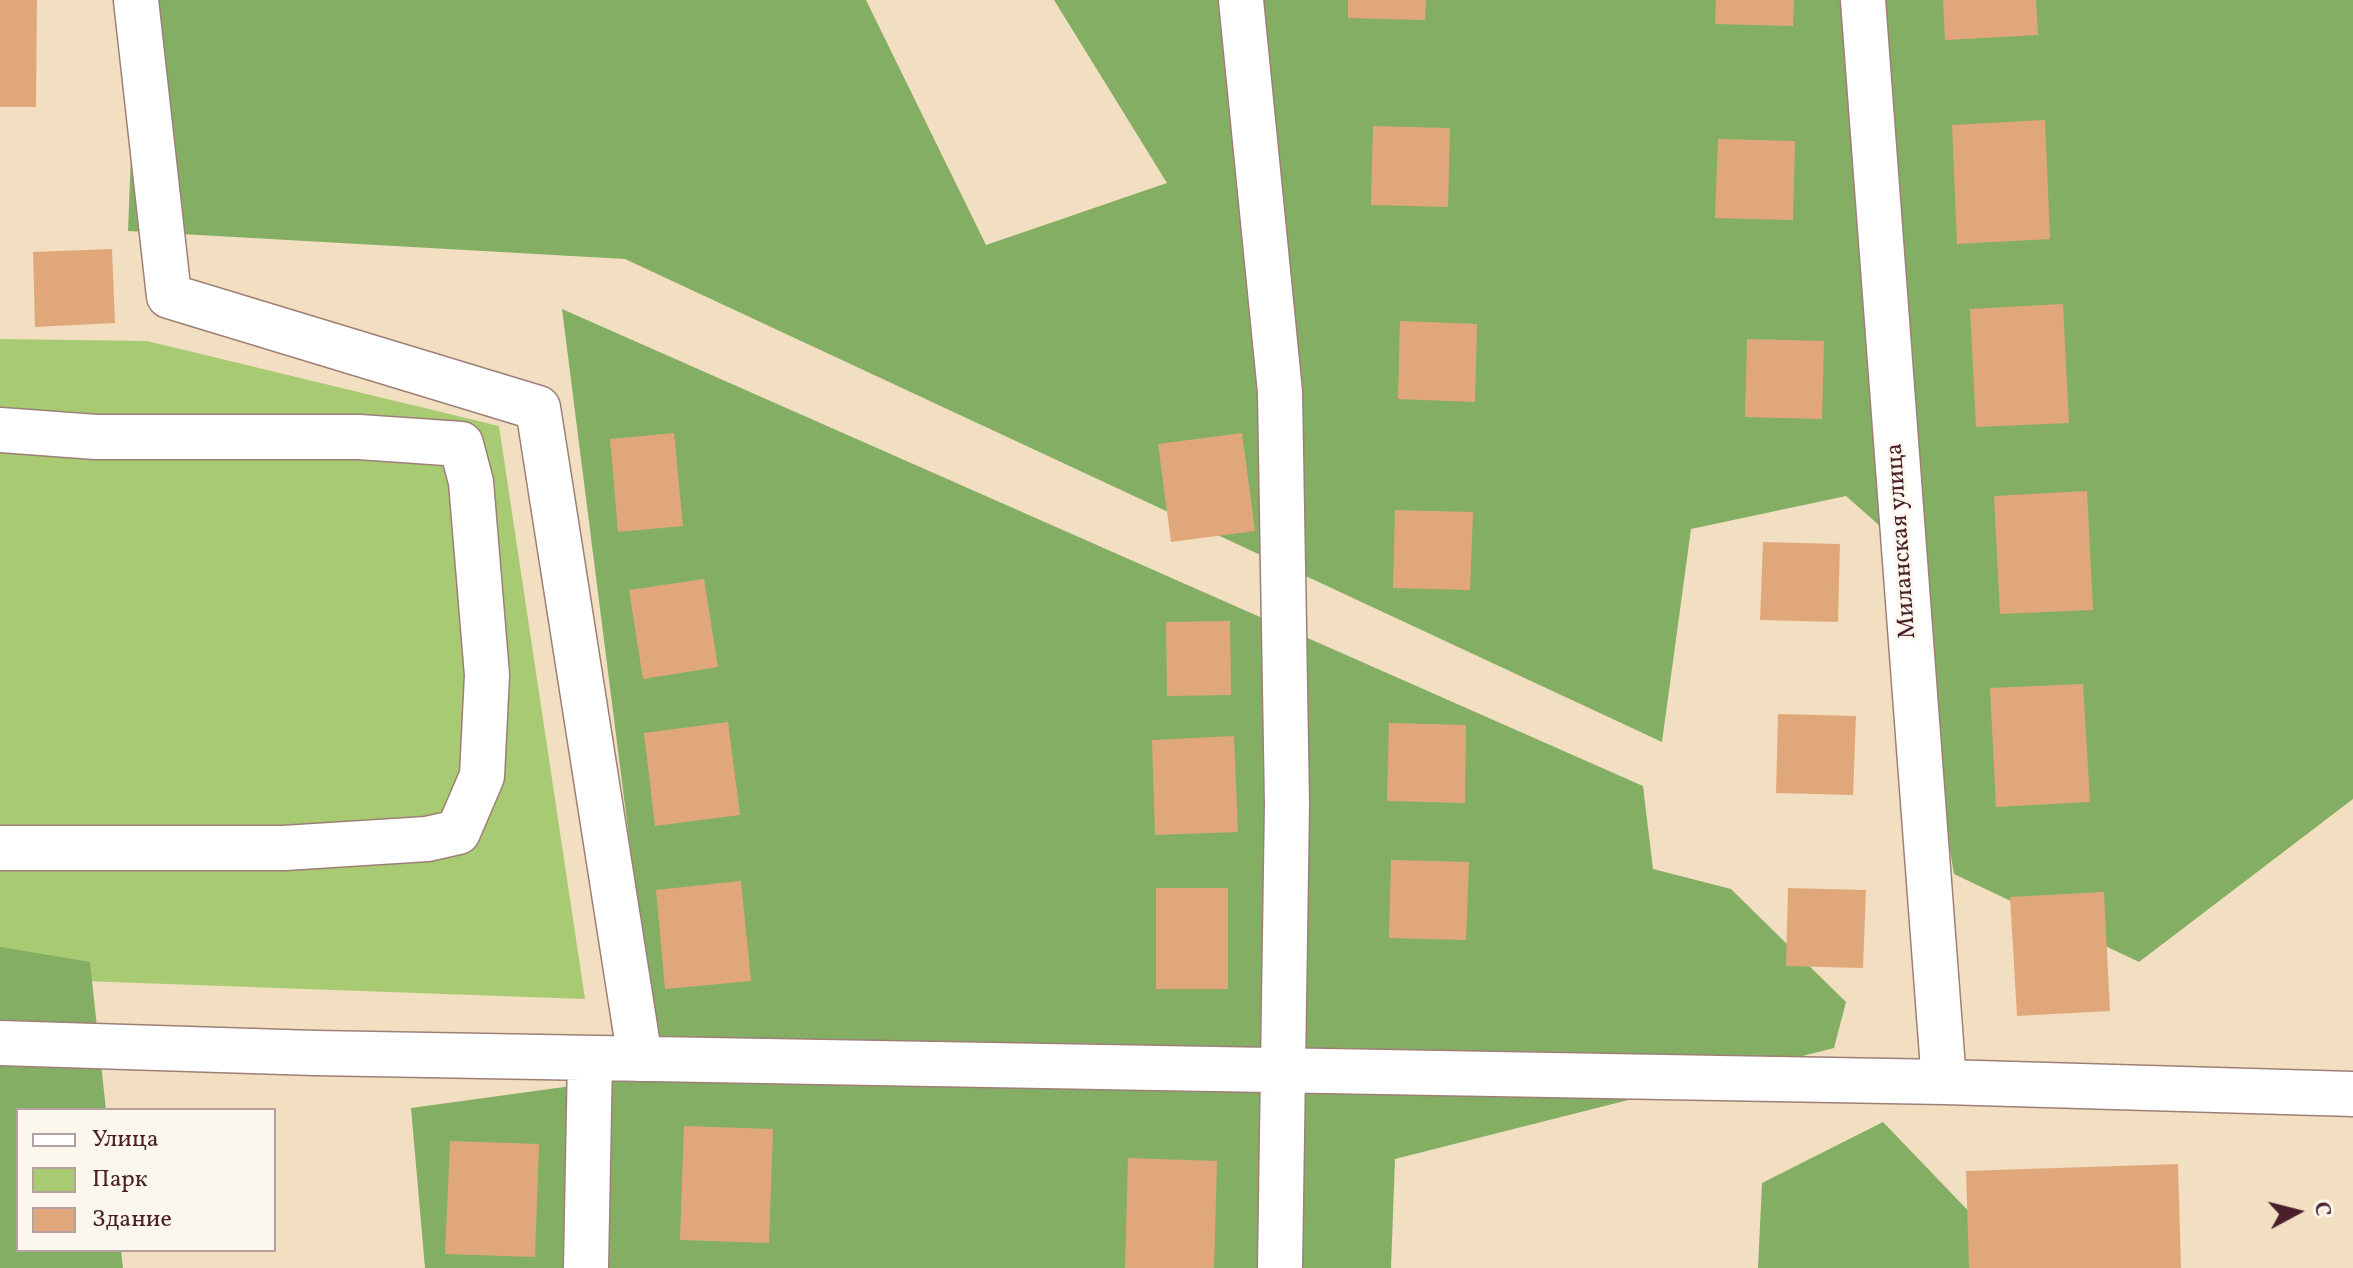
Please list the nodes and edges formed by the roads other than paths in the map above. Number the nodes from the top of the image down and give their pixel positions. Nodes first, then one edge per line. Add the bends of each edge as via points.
1 (136, 0) edge
2 (1241, 0) edge
3 (1863, 0) edge
4 (0, 430) edge
5 (0, 848) edge
6 (0, 1043) edge
7 (590, 1058) junction
8 (640, 1059) junction
9 (1283, 1071) junction
10 (1944, 1082) junction
11 (2353, 1094) edge
12 (586, 1268) edge
13 (1280, 1268) edge

1 - 8 street via 169,296 538,408
2 - 9 street via 1280,392 1287,789
3 - 10 street, Миланская улица
4 - 5 street via 96,437 359,437 461,444 471,482 487,675 482,776 458,832 427,839 284,848
6 - 7 street
7 - 8 street
7 - 12 street
8 - 9 street
9 - 10 street
9 - 13 street
10 - 11 street

